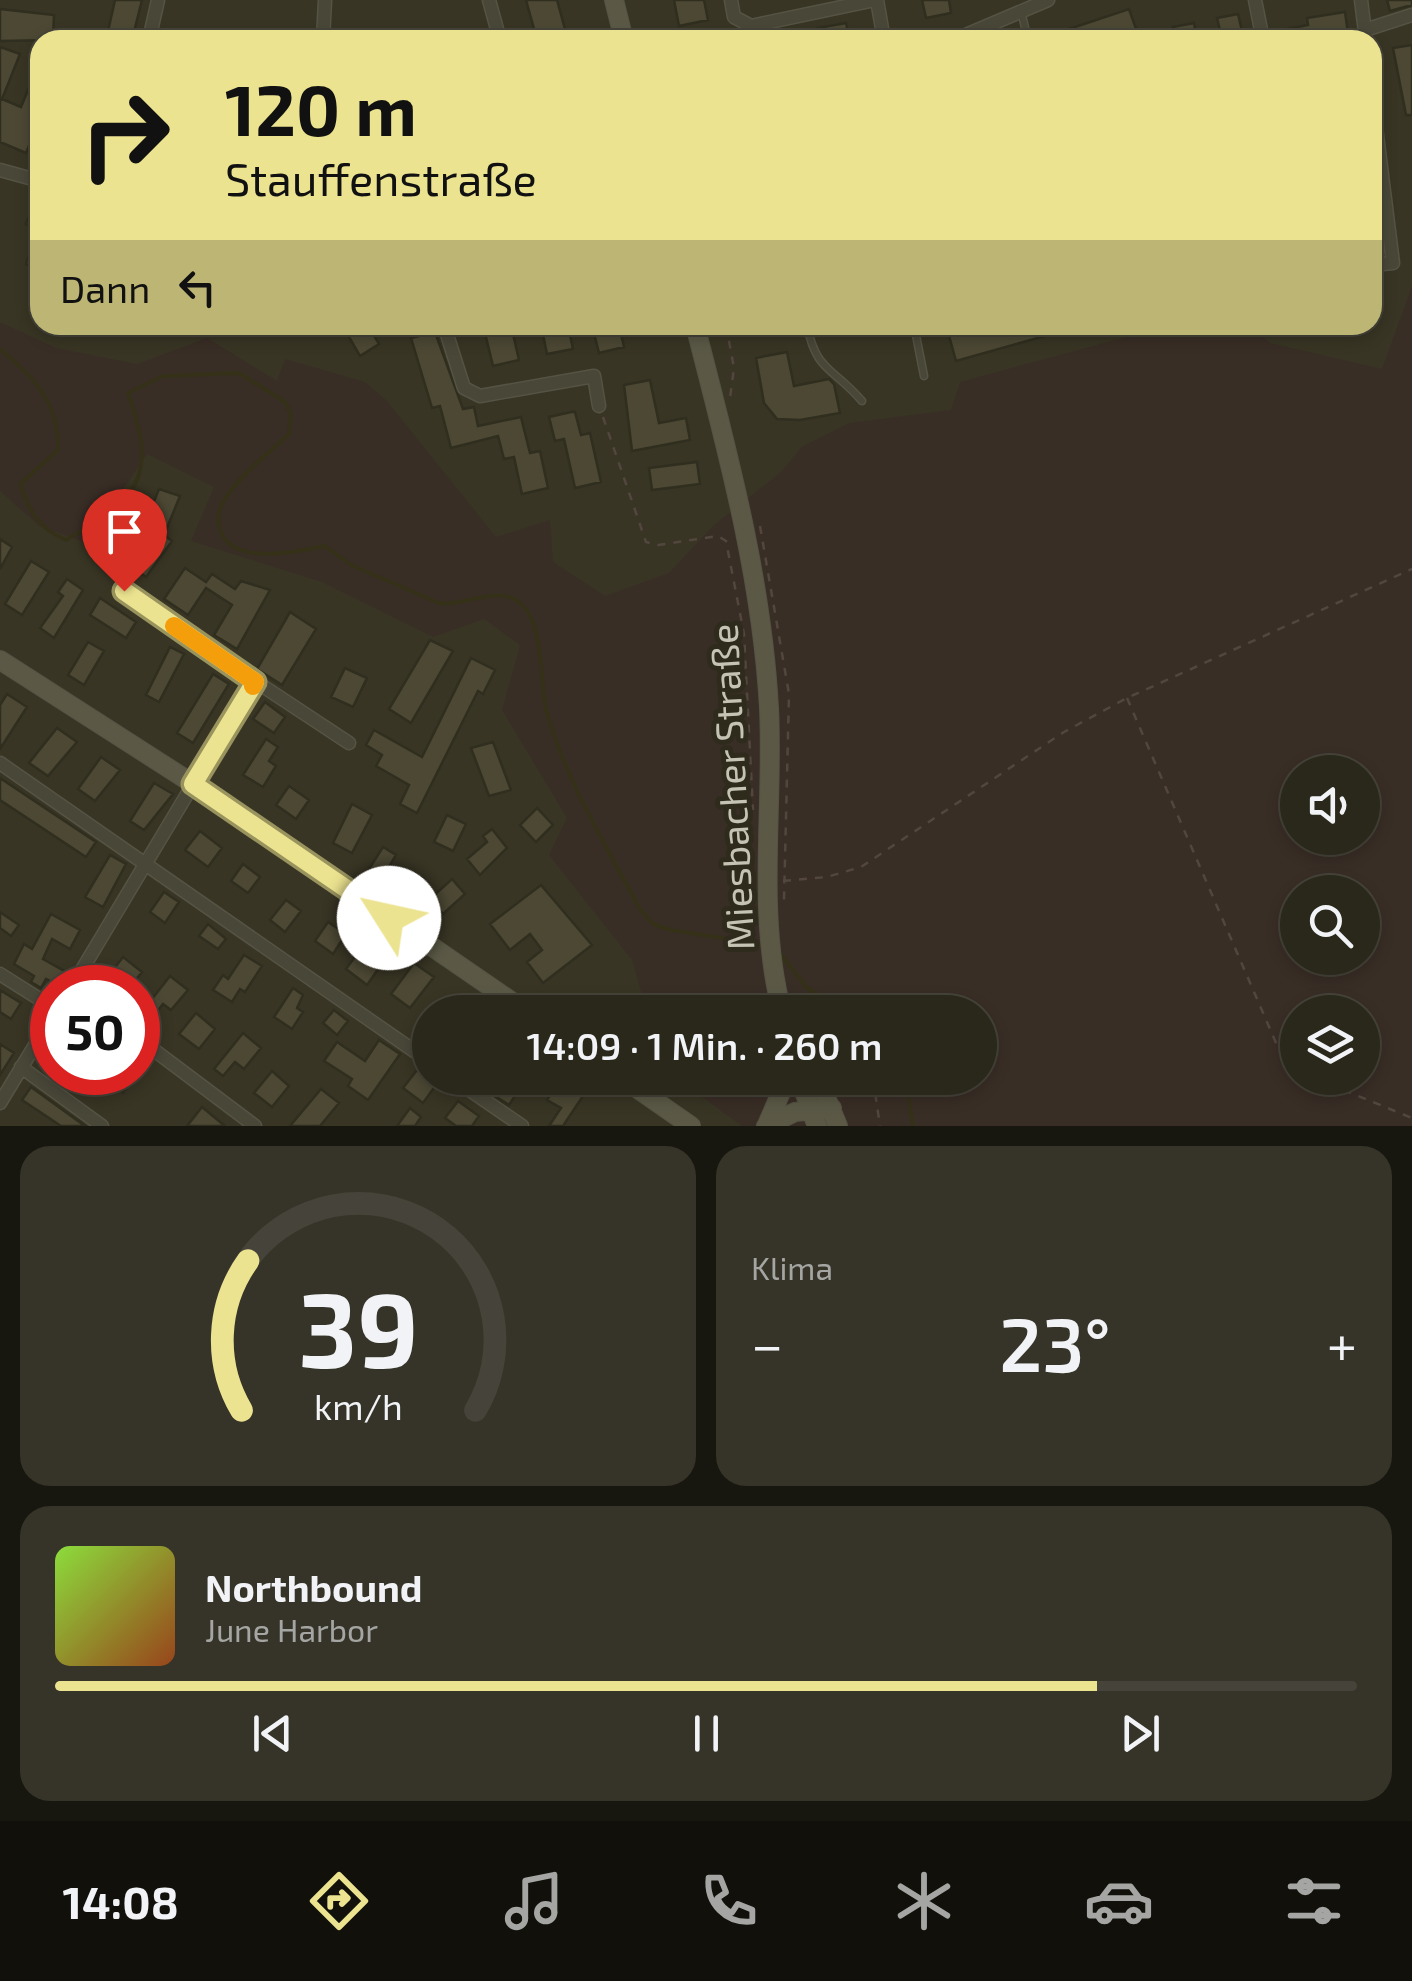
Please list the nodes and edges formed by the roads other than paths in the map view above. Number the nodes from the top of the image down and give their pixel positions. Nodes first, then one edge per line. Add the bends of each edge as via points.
1 (158, 0) edge
2 (325, 0) edge
3 (489, 0) edge
4 (614, 0) edge
5 (731, 0) edge
6 (876, 0) edge
7 (1048, 0) edge
8 (1255, 0) edge
9 (1361, 0) edge
10 (1019, 5) edge
11 (1412, 15) edge
12 (151, 30) edge
13 (324, 30) edge
14 (497, 30) edge
15 (622, 30) edge
16 (882, 30) edge
17 (973, 30) edge
18 (1025, 30) edge
19 (1260, 30) edge
20 (1364, 30) edge
21 (1377, 30) edge
22 (0, 170) edge
23 (1382, 175) edge
24 (30, 178) edge
25 (1382, 264) edge
26 (447, 335) edge
27 (697, 335) edge
28 (809, 335) edge
29 (916, 335) edge
30 (924, 376) dead end
31 (862, 402) dead end
32 (599, 406) road end
33 (124, 591) dead end
34 (0, 660) edge
35 (255, 682) junction
36 (349, 743) dead end
37 (0, 764) edge
38 (193, 784) junction
39 (146, 862) junction
40 (85, 965) edge
41 (0, 974) edge
42 (30, 993) edge
43 (502, 995) edge
44 (778, 995) edge
45 (412, 1049) edge
46 (30, 1054) edge
47 (160, 1055) edge
48 (22, 1068) junction
49 (477, 1095) edge
50 (646, 1095) edge
51 (780, 1095) edge
52 (804, 1095) edge
53 (0, 1103) edge
54 (835, 1117) edge
55 (812, 1120) edge
56 (102, 1126) edge
57 (255, 1126) edge
58 (522, 1126) edge
59 (691, 1126) edge
60 (766, 1126) edge

1 - 12 street
2 - 13 street
3 - 14 street
4 - 15 main road
5 - 6 street via 734,16 751,26
6 - 16 street
7 - 10 street
8 - 19 street
9 - 20 street
10 - 17 street
10 - 18 lane
11 - 21 street
22 - 24 street
23 - 25 street via 1393,263
26 - 32 street via 464,388 480,396 594,376
27 - 44 main road, Miesbacher Straße via 760,622 772,787 768,926
28 - 31 lane via 820,365 837,372
29 - 30 lane
33 - 35 street
34 - 38 main road
35 - 36 street
35 - 38 street
37 - 39 street
38 - 39 street
38 - 43 main road
39 - 40 street
39 - 45 street
41 - 42 street
46 - 48 street
47 - 57 street
48 - 53 street
48 - 56 street
49 - 58 street
50 - 59 main road
51 - 60 main road
52 - 55 main road
54 - 55 main road
55 - 60 main road

